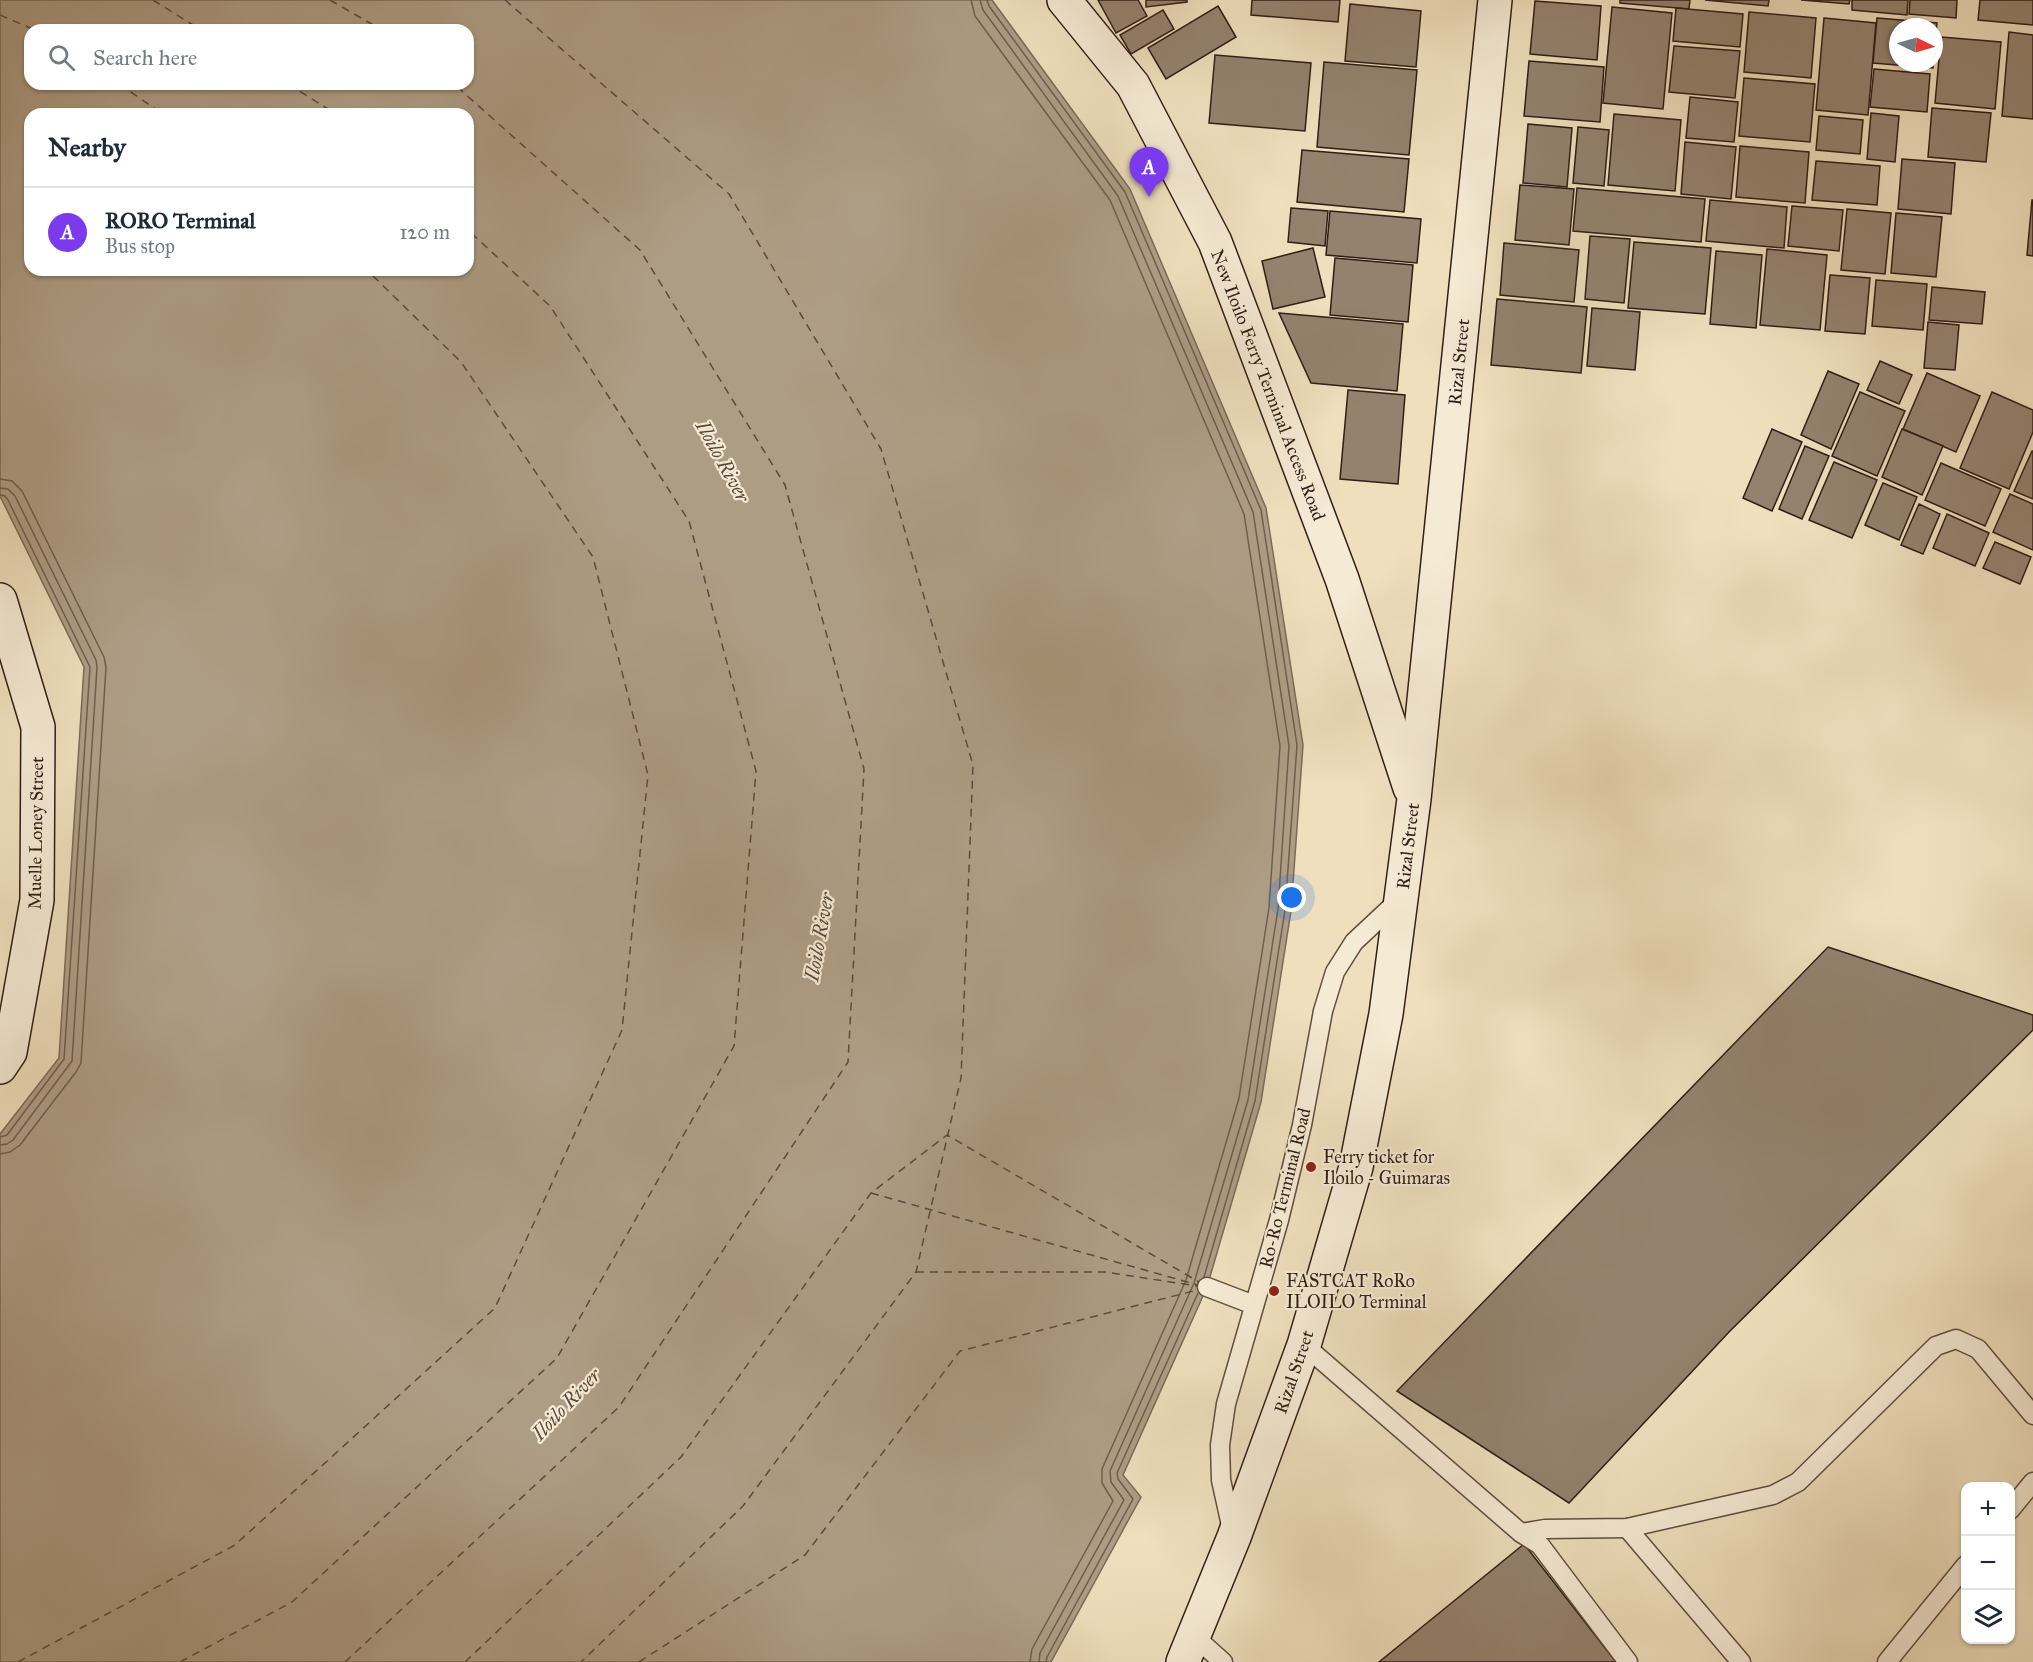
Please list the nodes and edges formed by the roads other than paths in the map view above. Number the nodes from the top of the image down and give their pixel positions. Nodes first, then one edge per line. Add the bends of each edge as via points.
1 (1064, 0) edge
2 (1495, 0) edge
3 (0, 600) edge
4 (1414, 799) junction
5 (1402, 898) junction
6 (0, 1067) edge
7 (1207, 1287) dead end
8 (1254, 1305) junction
9 (1304, 1346) junction
10 (2033, 1415) edge
11 (2033, 1482) edge
12 (2015, 1504) edge
13 (1627, 1528) junction
14 (1521, 1533) junction
15 (1234, 1537) junction
16 (1961, 1570) edge
17 (1189, 1649) edge
18 (1223, 1662) edge
19 (1628, 1662) edge
20 (1741, 1662) edge
21 (1887, 1662) edge

1 - 4 main road, New Iloilo Ferry Terminal Access Road via 1133,86 1215,242 1342,579
2 - 4 main road, Rizal Street
3 - 6 main road, Muelle Loney Street via 38,738 37,900 10,1052
4 - 5 main road, Rizal Street
5 - 8 lane, Ro-Ro Terminal Road via 1354,942 1335,972 1323,1011 1279,1220
5 - 9 main road, Rizal Street via 1386,1014 1356,1167
7 - 8 lane
8 - 15 lane, Ro-Ro Terminal Road via 1226,1404 1220,1445 1221,1480
9 - 14 lane
9 - 15 main road, Rizal Street
10 - 13 lane via 1978,1349 1956,1339 1936,1346 1798,1482 1773,1495
11 - 12 lane
13 - 14 lane via 1545,1528
13 - 20 lane
14 - 19 lane via 1540,1545
15 - 17 main road, Rizal Street
16 - 21 lane
17 - 18 lane

